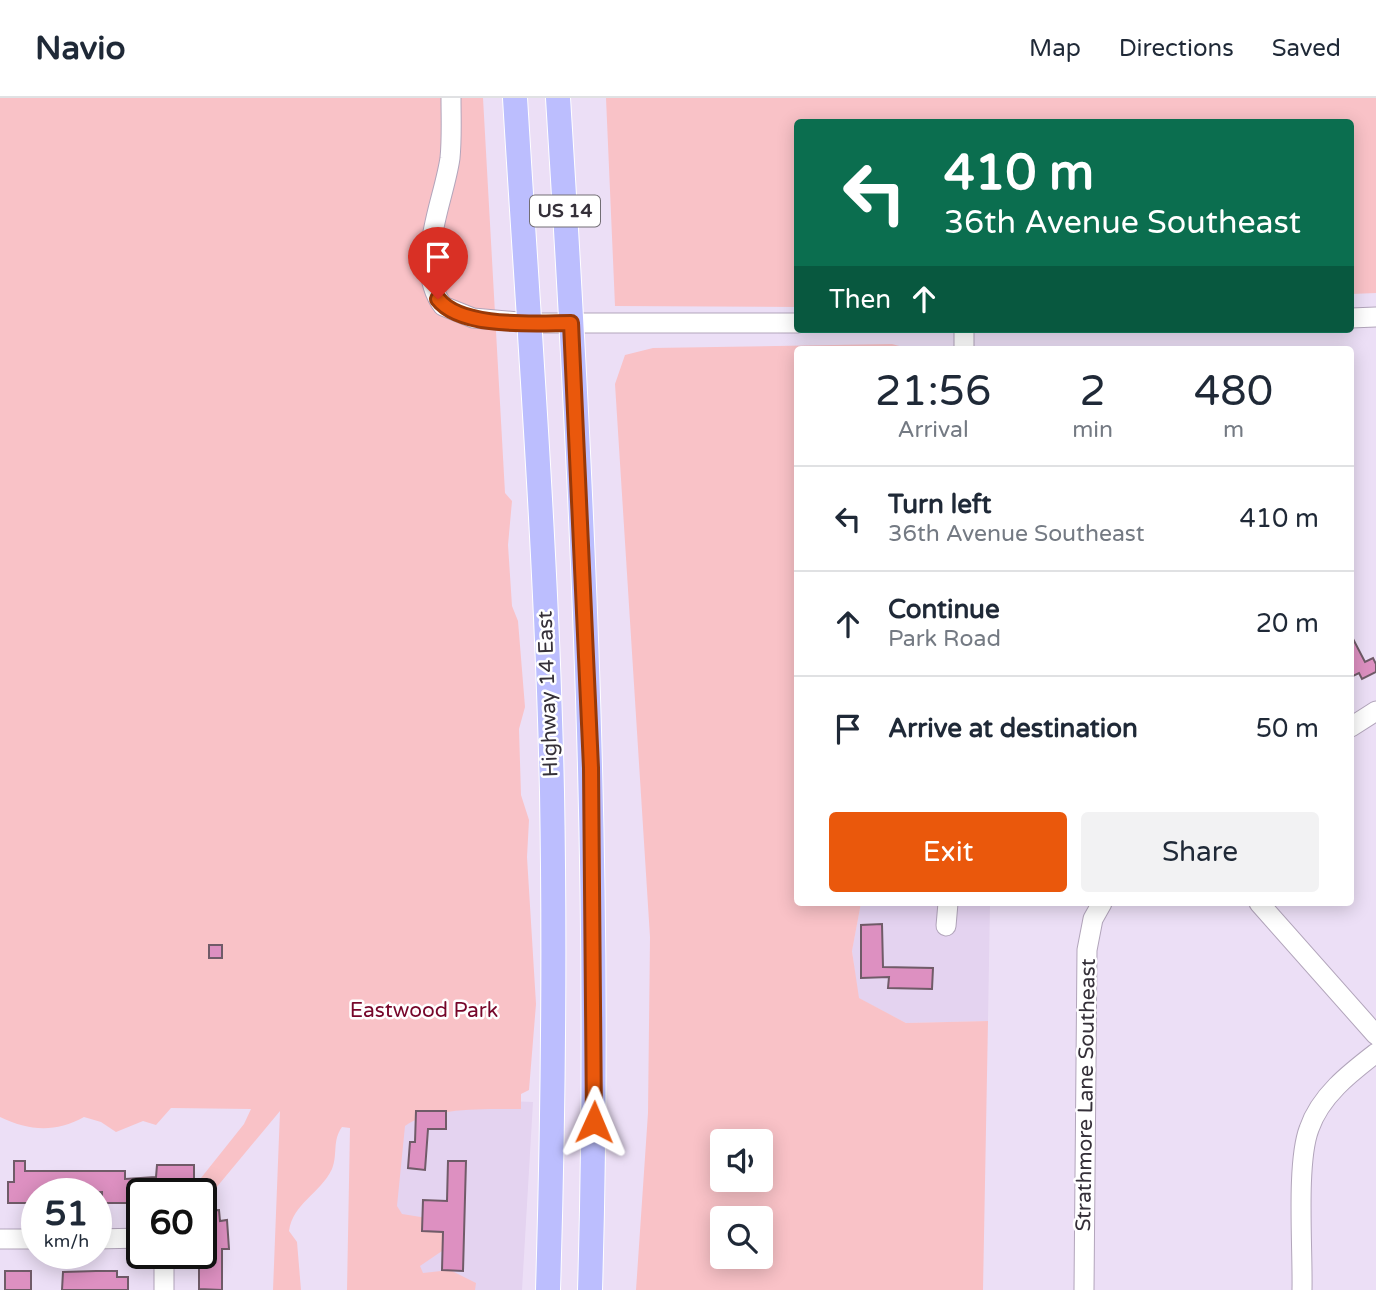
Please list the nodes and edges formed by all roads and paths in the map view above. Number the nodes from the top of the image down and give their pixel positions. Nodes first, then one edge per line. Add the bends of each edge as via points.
1 (451, 98) edge
2 (515, 98) edge
3 (558, 98) edge
4 (1376, 317) edge
5 (1354, 318) edge
6 (530, 323) junction
7 (571, 323) junction
8 (794, 323) edge
9 (1376, 711) edge
10 (1354, 725) edge
11 (948, 906) edge
12 (1100, 906) edge
13 (1262, 906) edge
14 (946, 926) dead end
15 (1376, 1035) edge
16 (1376, 1053) edge
17 (0, 1239) edge
18 (21, 1239) edge
19 (164, 1269) edge
20 (164, 1290) edge
21 (548, 1290) edge
22 (590, 1290) edge
23 (1084, 1290) edge
24 (1303, 1290) edge

1 - 6 street via 450,157 433,239 433,284 443,306 461,315
2 - 6 main road, Highway 14 East / US 14
3 - 7 main road, Highway 14 East / US 14
4 - 5 street
6 - 7 street
6 - 21 main road, Highway 14 East / US 14 via 552,791 553,1146
7 - 8 street
7 - 22 main road, Highway 14 East / US 14 via 592,793 595,1094
9 - 10 street
11 - 14 street
12 - 23 street, Strathmore Lane Southeast via 1087,950
13 - 15 street
16 - 24 street via 1347,1076 1308,1129 1303,1171
17 - 18 street
19 - 20 street

